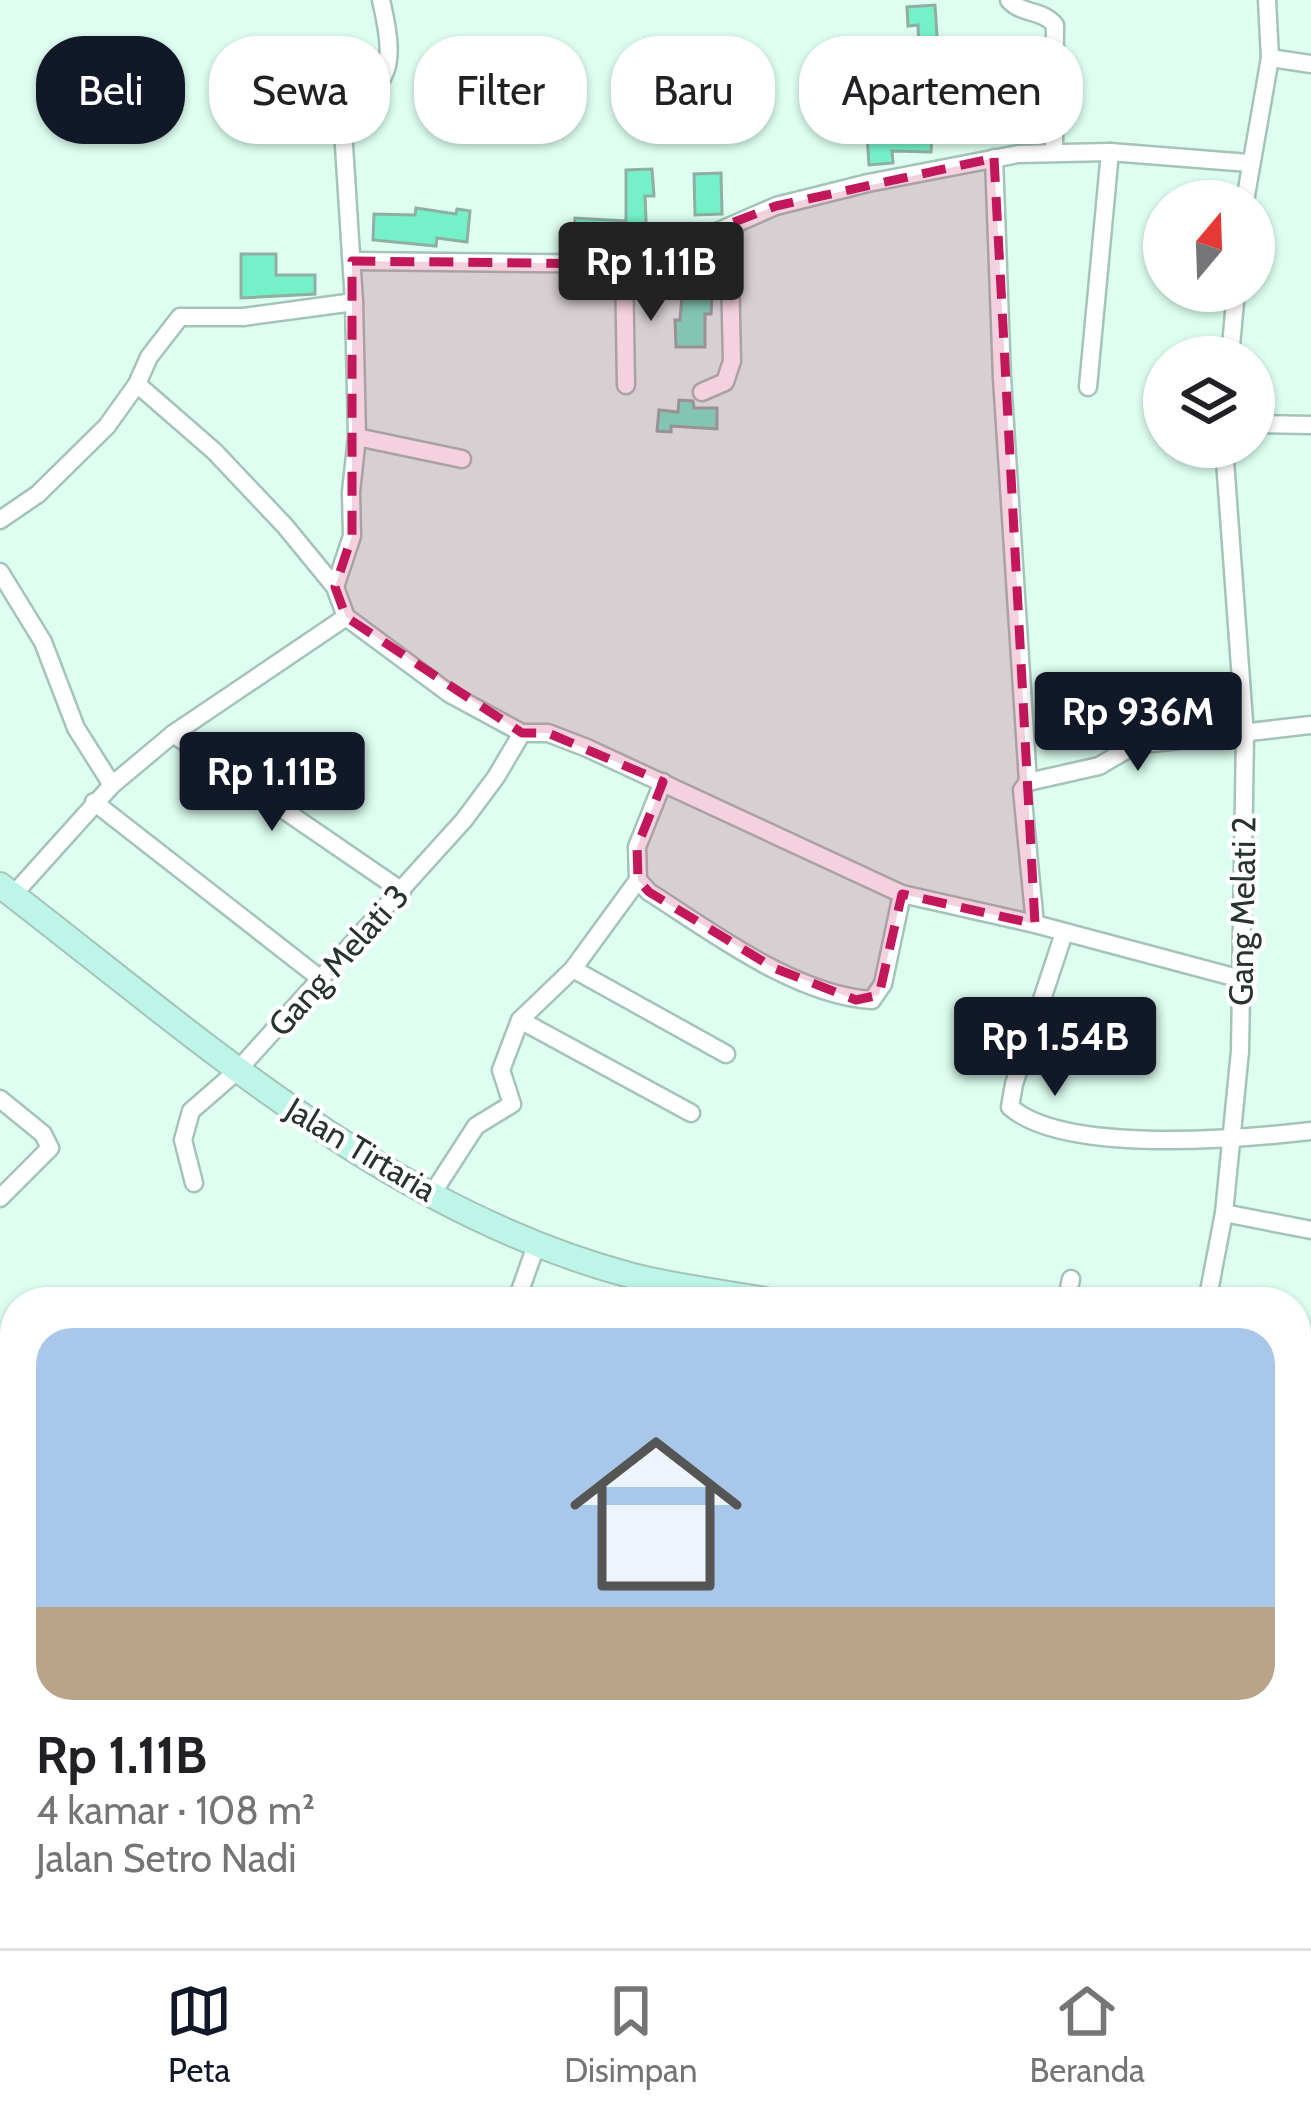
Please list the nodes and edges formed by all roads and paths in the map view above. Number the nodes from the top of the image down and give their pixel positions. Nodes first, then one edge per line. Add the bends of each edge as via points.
1 (381, 0) edge
2 (1009, 0) edge
3 (1267, 0) edge
4 (1270, 58) junction
5 (1311, 64) edge
6 (1054, 151) junction
7 (1110, 152) junction
8 (994, 158) junction
9 (1249, 163) junction
10 (1247, 180) edge
11 (729, 229) junction
12 (352, 261) junction
13 (623, 264) junction
14 (354, 302) junction
15 (137, 384) junction
16 (626, 386) dead end
17 (1088, 387) dead end
18 (702, 392) dead end
19 (1275, 424) edge
20 (1311, 425) edge
21 (357, 437) junction
22 (462, 459) dead end
23 (1226, 468) edge
24 (0, 520) edge
25 (0, 572) edge
26 (335, 587) junction
27 (346, 617) junction
28 (1311, 725) edge
29 (522, 733) junction
30 (173, 734) junction
31 (1245, 735) junction
32 (663, 782) junction
33 (1028, 782) junction
34 (112, 785) junction
35 (94, 802) junction
36 (638, 880) junction
37 (7, 890) edge
38 (402, 891) junction
39 (902, 894) junction
40 (1035, 924) junction
41 (1064, 933) junction
42 (573, 969) junction
43 (1241, 979) junction
44 (322, 980) junction
45 (520, 1020) junction
46 (726, 1054) dead end
47 (237, 1071) junction
48 (0, 1099) edge
49 (691, 1113) dead end
50 (1311, 1131) edge
51 (1230, 1140) junction
52 (194, 1183) dead end
53 (432, 1194) junction
54 (0, 1198) edge
55 (1224, 1214) junction
56 (1311, 1231) edge
57 (537, 1243) junction
58 (1071, 1280) dead end
59 (521, 1287) edge
60 (694, 1287) edge
61 (1069, 1287) edge
62 (1210, 1287) edge

1 - 12 street via 385,69 379,82 346,90 341,99
2 - 6 street via 1055,25
3 - 4 street
4 - 5 street
4 - 9 street
6 - 7 street
6 - 8 street
7 - 9 street
7 - 17 street
8 - 11 street via 776,206
8 - 33 street
9 - 10 street
11 - 13 street
11 - 18 street via 731,361 725,382
12 - 13 street
12 - 14 street
13 - 16 street
14 - 15 street via 180,317
14 - 21 street
15 - 24 street via 78,456
15 - 26 street via 214,452
19 - 20 street
21 - 22 street
21 - 26 street via 352,536
23 - 31 street, Gang Melati 2
25 - 34 street
26 - 27 street
27 - 29 street via 450,694
27 - 30 street
28 - 31 street
29 - 32 street via 548,734
29 - 38 street, Gang Melati 3
30 - 34 street
30 - 38 street
31 - 33 street via 1135,745 1099,766
31 - 43 street, Gang Melati 2
32 - 36 street via 637,847
32 - 39 street
33 - 40 street via 1022,790
34 - 35 street
35 - 37 street
35 - 44 street
36 - 39 street via 773,968 856,1000 879,995
36 - 42 street
37 - 47 street, Jalan Tirtaria
38 - 44 street, Gang Melati 3
39 - 40 street
40 - 41 street
41 - 43 street
41 - 51 street via 1010,1107 1065,1130 1128,1140
42 - 45 street
42 - 46 street
43 - 51 street, Gang Melati 2
44 - 47 street, Gang Melati 3
45 - 49 street
45 - 53 street via 501,1070 512,1104 476,1126
47 - 52 street, Gang Melati 3 via 185,1124
47 - 53 street, Jalan Tirtaria
48 - 54 street via 50,1148
50 - 51 street
51 - 55 street, Gang Melati 2
53 - 57 street, Jalan Tirtaria
55 - 56 street
55 - 62 street, Gang Melati 2
57 - 59 street
57 - 60 street, Jalan Tirtaria
58 - 61 street

